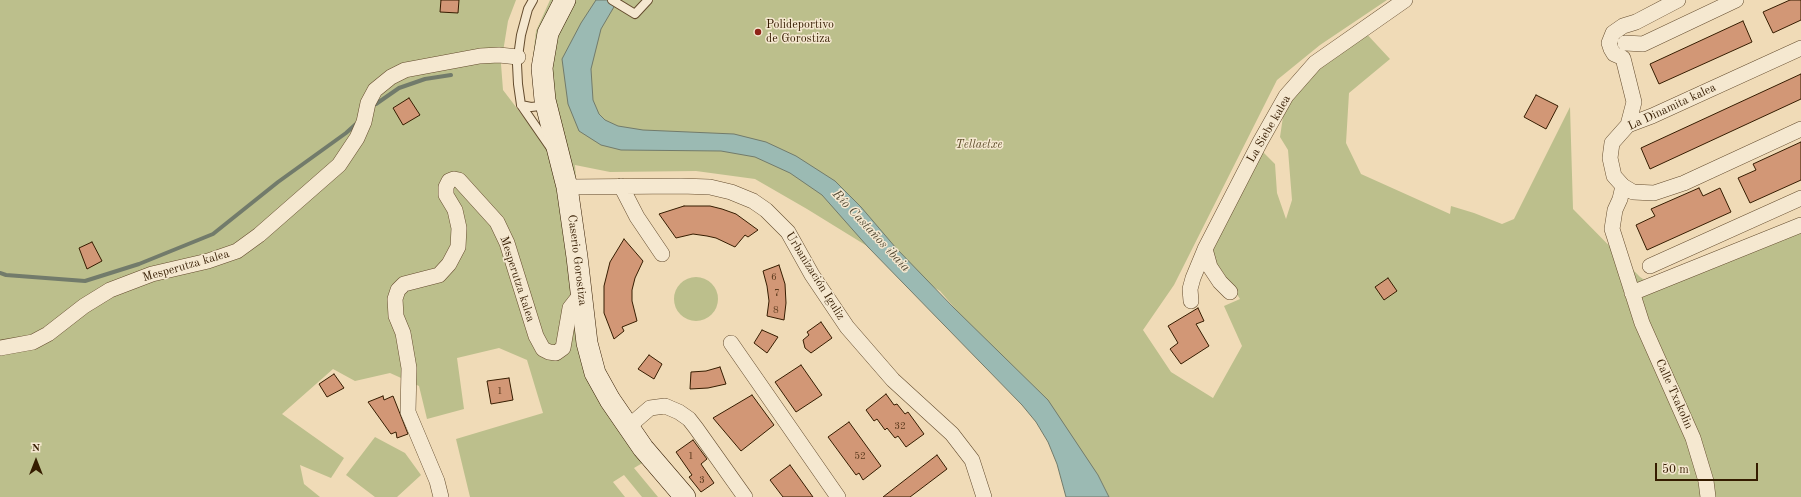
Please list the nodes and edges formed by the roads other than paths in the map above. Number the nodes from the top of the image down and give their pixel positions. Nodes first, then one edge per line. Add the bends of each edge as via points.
1 (533, 0) edge
2 (564, 0) edge
3 (648, 0) edge
4 (1405, 0) edge
5 (1678, 0) edge
6 (1736, 0) edge
7 (616, 2) edge
8 (1625, 43) dead end
9 (1801, 48) edge
10 (518, 57) junction
11 (545, 100) junction
12 (521, 105) junction
13 (1628, 125) junction
14 (1801, 130) edge
15 (561, 162) junction
16 (621, 186) junction
17 (1623, 186) junction
18 (567, 187) junction
19 (1801, 198) edge
20 (1747, 222) junction
21 (1801, 225) edge
22 (1756, 243) junction
23 (1205, 249) junction
24 (662, 254) dead end
25 (1650, 266) dead end
26 (1230, 292) dead end
27 (1632, 293) junction
28 (581, 294) junction
29 (1191, 301) dead end
30 (731, 343) dead end
31 (0, 348) edge
32 (628, 427) junction
33 (441, 497) edge
34 (685, 497) edge
35 (745, 497) edge
36 (838, 497) edge
37 (984, 497) edge
38 (1708, 497) edge

1 - 10 lane via 528,9
2 - 11 street, Caserio Gorostiza via 548,33 544,49 542,68
3 - 7 lane via 635,14
4 - 23 street, La Siebe kalea via 1315,63 1286,96
5 - 13 street via 1613,33 1609,43 1614,54 1623,58 1634,102
6 - 8 street via 1643,44
9 - 13 street, La Dinamita kalea
10 - 12 lane
10 - 31 street, Mesperutza kalea via 480,56 405,70 391,77 375,90 368,103 358,138 339,165 237,251 208,261 152,274 110,290 33,342
11 - 12 lane via 540,106 532,108
11 - 15 street, Caserio Gorostiza
12 - 15 lane
13 - 17 street, La Dinamita kalea via 1612,143 1610,158 1614,176
14 - 17 street via 1684,183 1665,189 1633,192
15 - 18 street, Caserio Gorostiza
16 - 18 street, Urbanización Iguliz
16 - 24 street via 637,217
16 - 37 street, Urbanización Iguliz via 710,188 731,192 766,210 788,232 812,275 847,327 893,380 952,434 972,460
17 - 27 street, Calle Txakolin via 1612,229
18 - 28 street, Caserio Gorostiza
19 - 20 street
20 - 22 street
20 - 25 street
21 - 22 street
22 - 27 street
23 - 26 street via 1210,267
23 - 29 street, La Siebe kalea via 1190,289
27 - 38 street, Calle Txakolin via 1642,323 1693,438
28 - 32 street, Caserio Gorostiza via 587,343 595,373
28 - 33 street, Mesperutza kalea via 570,308 563,348 556,352 543,349 536,336 507,243 497,222 459,180 449,182 446,195 455,210 459,228 458,247 449,264 439,275 404,284 398,290 395,299 396,316 403,333 409,368 408,412 437,480
30 - 36 street
32 - 34 street, Caserio Gorostiza
32 - 35 street via 650,408 665,406 679,412 696,428

